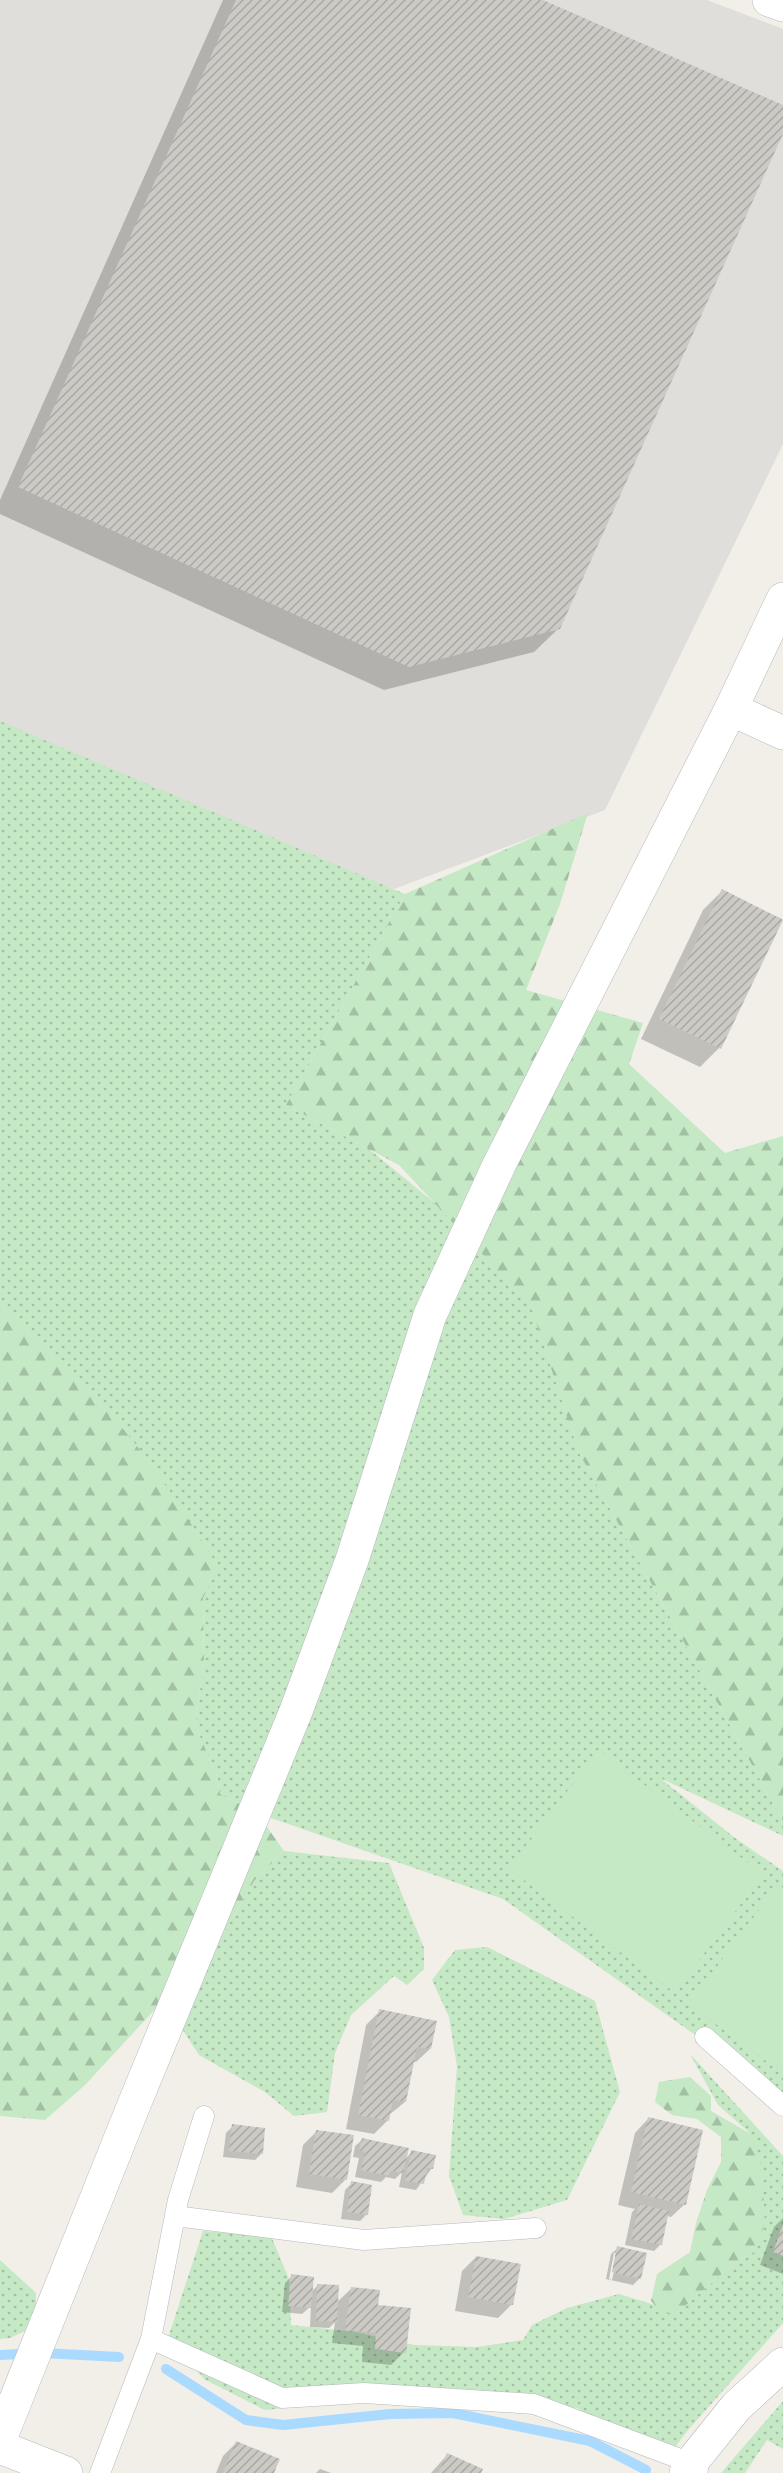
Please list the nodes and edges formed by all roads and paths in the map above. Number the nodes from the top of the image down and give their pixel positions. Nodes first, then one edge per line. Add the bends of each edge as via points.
1 (769, 0) edge
2 (783, 5) edge
3 (783, 599) edge
4 (731, 709) junction
5 (783, 733) edge
6 (705, 2037) dead end
7 (783, 2106) edge
8 (204, 2116) dead end
9 (174, 2216) junction
10 (536, 2228) dead end
11 (151, 2339) junction
12 (783, 2364) edge
13 (0, 2439) edge
14 (0, 2447) edge
15 (693, 2470) edge
16 (66, 2473) edge
17 (100, 2473) edge

1 - 2 street
3 - 4 street
4 - 5 street
4 - 13 street via 499,1165 430,1315 352,1560 297,1711
6 - 7 lane
8 - 9 lane
9 - 10 lane via 364,2240
9 - 11 lane
11 - 15 lane via 282,2398 364,2393 534,2404
11 - 17 lane
12 - 15 street via 736,2407
14 - 16 street

